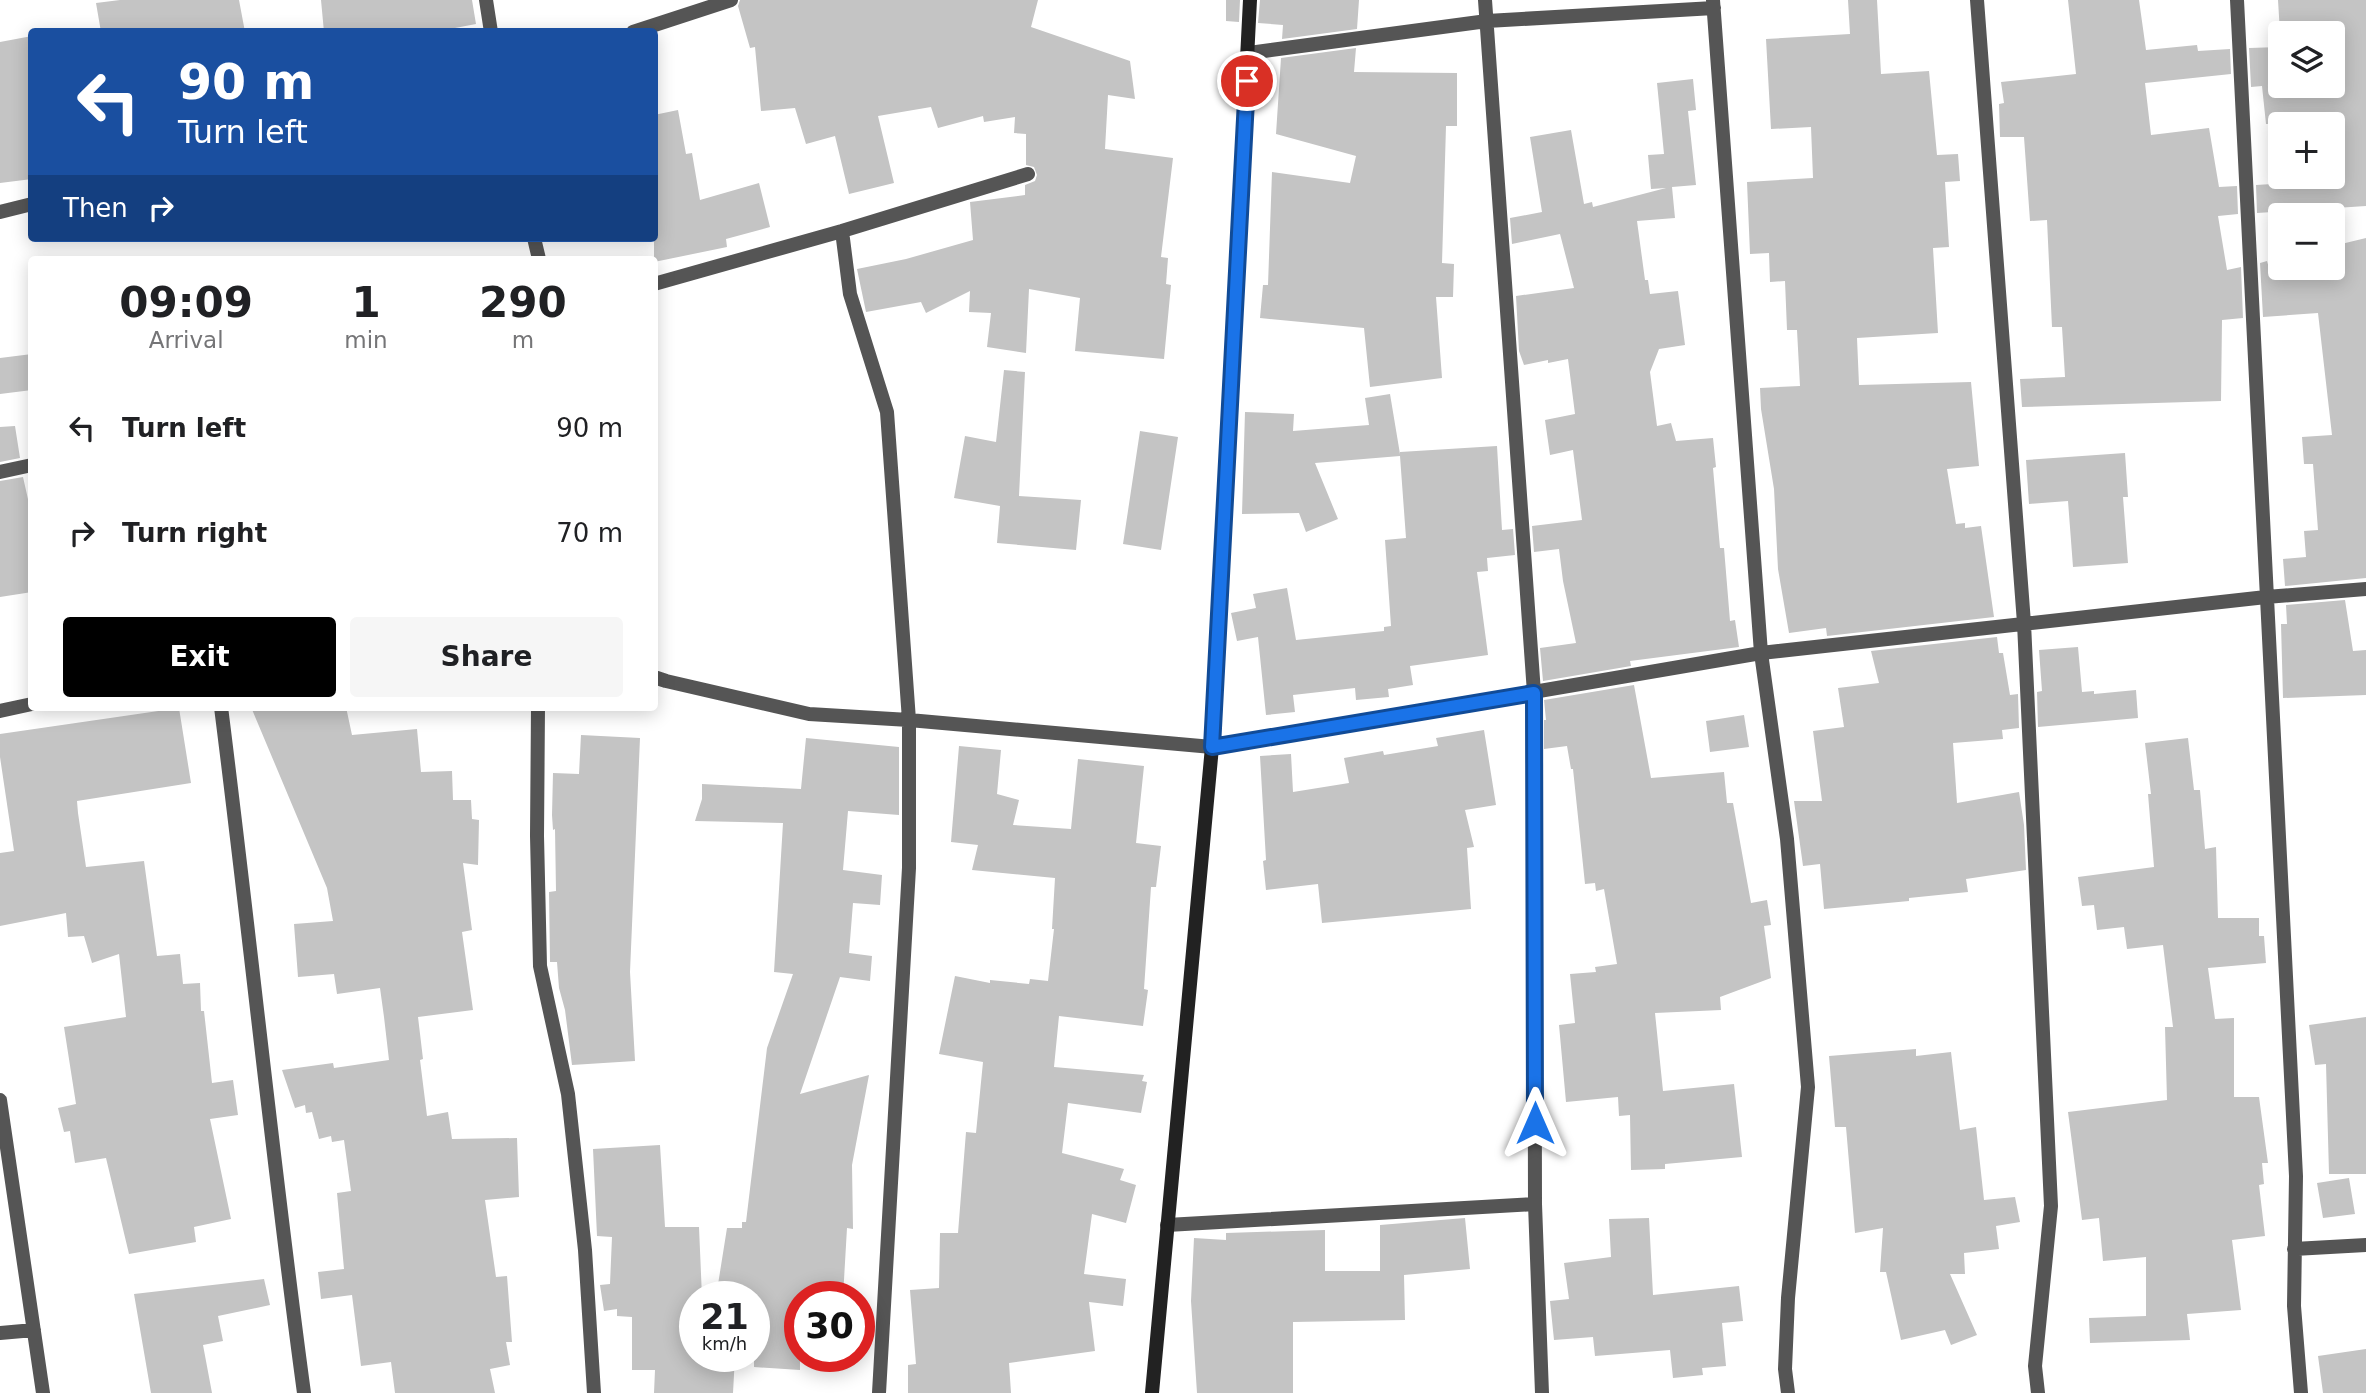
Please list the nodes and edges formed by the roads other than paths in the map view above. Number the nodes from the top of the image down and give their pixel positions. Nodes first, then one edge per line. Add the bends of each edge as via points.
1 (486, 0) edge
2 (731, 0) edge
3 (1250, 0) edge
4 (1486, 0) edge
5 (1977, 0) edge
6 (2237, 0) edge
7 (1713, 4) edge
8 (1487, 21) junction
9 (490, 28) edge
10 (645, 28) edge
11 (1249, 53) junction
12 (1028, 174) dead end
13 (28, 205) edge
14 (0, 212) edge
15 (842, 231) junction
16 (658, 283) edge
17 (28, 466) edge
18 (0, 472) edge
19 (2366, 589) edge
20 (2266, 597) junction
21 (2024, 623) junction
22 (1761, 653) junction
23 (658, 678) edge
24 (1534, 693) junction
25 (28, 705) edge
26 (0, 711) edge
27 (222, 711) edge
28 (538, 711) edge
29 (909, 720) junction
30 (1212, 747) junction
31 (0, 1100) edge
32 (1535, 1204) junction
33 (1167, 1226) junction
34 (2366, 1245) edge
35 (2294, 1249) junction
36 (34, 1330) junction
37 (0, 1333) edge
38 (43, 1393) edge
39 (304, 1393) edge
40 (594, 1393) edge
41 (879, 1393) edge
42 (1152, 1393) edge
43 (1542, 1393) edge
44 (1788, 1393) edge
45 (2038, 1393) edge
46 (2301, 1393) edge

1 - 9 street
2 - 10 street
3 - 11 street
4 - 8 street
5 - 21 street
6 - 20 street
7 - 8 street
7 - 22 street
8 - 11 street
8 - 24 street
11 - 30 street
12 - 15 street
13 - 14 street
15 - 16 street
15 - 29 street via 850,293 887,412
17 - 18 street
19 - 20 street
20 - 21 street
20 - 35 street via 2296,1176
21 - 22 street
21 - 45 street via 2051,1206 2035,1366
22 - 24 street
22 - 44 street via 1787,839 1808,1087 1788,1298
23 - 29 street via 808,714
24 - 30 street
24 - 32 street
25 - 26 street
27 - 39 street
28 - 40 street via 541,966 568,1094
29 - 30 street
29 - 41 street via 909,868
30 - 33 street
31 - 36 street
32 - 33 street
32 - 43 street
33 - 42 street
34 - 35 street
35 - 46 street
36 - 37 street
36 - 38 street

